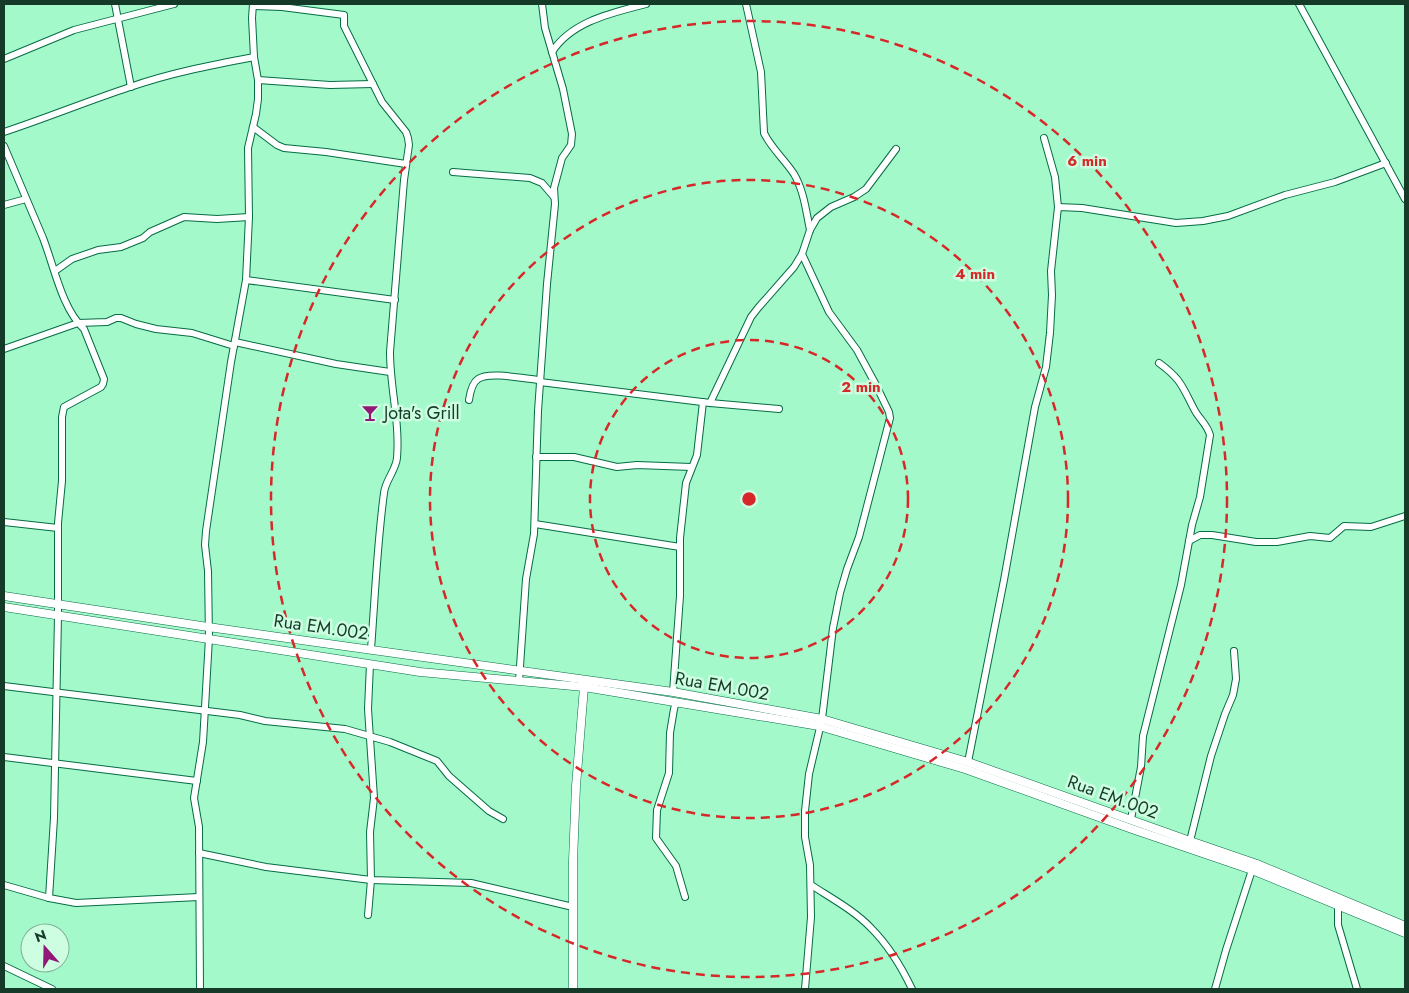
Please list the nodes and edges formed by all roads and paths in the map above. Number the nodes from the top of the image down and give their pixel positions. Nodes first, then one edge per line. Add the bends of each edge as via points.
1 (114, 4) edge
2 (174, 4) edge
3 (542, 4) edge
4 (646, 4) edge
5 (746, 4) edge
6 (1299, 4) edge
7 (253, 5) edge
8 (116, 18) junction
9 (552, 52) junction
10 (254, 57) junction
11 (4, 60) edge
12 (258, 80) junction
13 (373, 84) junction
14 (131, 87) junction
15 (252, 127) junction
16 (4, 132) edge
17 (1044, 138) dead end
18 (4, 146) edge
19 (896, 149) dead end
20 (1386, 163) junction
21 (406, 164) junction
22 (453, 172) dead end
23 (555, 198) junction
24 (26, 199) junction
25 (1405, 200) edge
26 (4, 205) edge
27 (1058, 207) junction
28 (249, 217) junction
29 (810, 230) junction
30 (802, 254) junction
31 (55, 271) junction
32 (246, 280) junction
33 (395, 300) junction
34 (78, 323) junction
35 (235, 344) junction
36 (4, 349) edge
37 (1159, 363) dead end
38 (390, 372) junction
39 (540, 381) junction
40 (468, 400) dead end
41 (706, 403) junction
42 (779, 409) dead end
43 (536, 457) junction
44 (691, 467) junction
45 (1405, 516) edge
46 (4, 522) edge
47 (534, 524) junction
48 (58, 528) junction
49 (1189, 541) junction
50 (680, 547) junction
51 (4, 596) edge
52 (57, 605) junction
53 (4, 607) edge
54 (58, 616) junction
55 (208, 627) junction
56 (209, 638) junction
57 (371, 649) junction
58 (1234, 651) dead end
59 (370, 664) junction
60 (520, 670) junction
61 (520, 681) junction
62 (4, 686) edge
63 (584, 687) junction
64 (673, 692) junction
65 (56, 693) junction
66 (676, 702) junction
67 (204, 710) junction
68 (820, 722) junction
69 (370, 737) junction
70 (4, 757) edge
71 (968, 762) junction
72 (54, 764) junction
73 (197, 781) junction
74 (503, 819) dead end
75 (1130, 820) junction
76 (1190, 841) junction
77 (199, 854) junction
78 (1252, 870) junction
79 (371, 880) junction
80 (4, 885) edge
81 (811, 885) junction
82 (199, 897) junction
83 (685, 897) dead end
84 (49, 898) junction
85 (1338, 906) junction
86 (573, 907) junction
87 (368, 915) dead end
88 (1405, 926) edge
89 (1405, 933) edge
90 (5, 968) edge
91 (52, 989) edge
92 (200, 989) edge
93 (573, 989) edge
94 (805, 989) edge
95 (912, 989) edge
96 (1215, 989) edge
97 (1357, 989) edge

1 - 8 street
2 - 8 street
3 - 9 street
4 - 9 street via 595,19 573,30
5 - 29 street via 761,72 764,133 800,185
6 - 20 street
7 - 10 street
7 - 13 street via 344,15 344,26
8 - 11 street via 74,30
8 - 14 street
9 - 23 street via 572,134 571,145 557,174
10 - 12 street
10 - 14 street via 190,70
12 - 13 street
12 - 15 street
13 - 21 street via 382,102 406,132 409,145
14 - 16 street
15 - 21 street via 284,148
15 - 28 street via 248,148
17 - 27 street via 1056,177
18 - 24 street
19 - 29 street via 866,189 817,218
20 - 25 street
20 - 27 street via 1228,216 1203,221 1176,223
21 - 33 street
22 - 23 street via 530,178 542,182
23 - 39 street
24 - 26 street
24 - 31 street
27 - 71 street via 1046,367
28 - 31 street via 184,217 121,247 98,250 72,259
28 - 32 street
29 - 30 street
30 - 41 street via 751,317
30 - 68 street via 829,312 857,350 890,418 859,537 840,593
31 - 34 street
32 - 33 street
32 - 35 street
33 - 38 street
34 - 35 street via 121,318 136,324
34 - 36 street
34 - 48 street via 89,340 104,384 64,407
35 - 38 street
35 - 55 street via 206,531
37 - 49 street via 1174,374 1210,435
38 - 57 street via 398,428 397,461 384,490
39 - 40 street via 485,376 477,379
39 - 41 street
39 - 43 street
41 - 42 street
41 - 44 street via 697,455
43 - 44 street via 574,456 617,467
43 - 47 street
44 - 50 street via 686,483
45 - 49 street via 1371,527 1344,526 1330,538 1310,536 1256,542 1200,535
46 - 48 street
47 - 50 street
47 - 60 street via 526,579
48 - 52 street
49 - 75 street via 1143,736 1141,767
50 - 64 street
51 - 52 street, Rua EM.002
52 - 54 street
52 - 55 street, Rua EM.002
53 - 54 street, Rua EM.002
54 - 56 street, Rua EM.002
54 - 65 street
55 - 56 street
55 - 57 street, Rua EM.002
56 - 59 street, Rua EM.002
56 - 67 street
57 - 60 street, Rua EM.002
58 - 76 street via 1236,679 1233,695 1211,756
59 - 61 street, Rua EM.002
59 - 69 street
60 - 61 street
60 - 64 street, Rua EM.002
61 - 63 street, Rua EM.002
62 - 65 street
63 - 66 street, Rua EM.002
63 - 86 street via 576,786
64 - 68 street, Rua EM.002
65 - 67 street
65 - 72 street
66 - 68 street, Rua EM.002
66 - 83 street via 670,733 669,773 657,810 656,838 676,866
67 - 69 street via 265,721 345,729
67 - 73 street
68 - 71 street, Rua EM.002
68 - 78 street, Rua EM.002 via 965,768
68 - 81 street via 805,811
69 - 74 street via 437,761 449,776
69 - 79 street via 374,798 370,832
70 - 72 street
71 - 75 street, Rua EM.002
72 - 73 street
72 - 84 street
73 - 77 street via 194,798
75 - 76 street, Rua EM.002
76 - 88 street, Rua EM.002 via 1257,864
77 - 79 street via 266,867
77 - 82 street
78 - 85 street, Rua EM.002
78 - 96 street
79 - 86 street via 471,883
79 - 87 street
80 - 84 street
81 - 94 street
81 - 95 street via 870,928 899,965
82 - 84 street via 76,903
82 - 92 street
85 - 89 street, Rua EM.002
85 - 97 street via 1338,925
86 - 93 street
90 - 91 street

